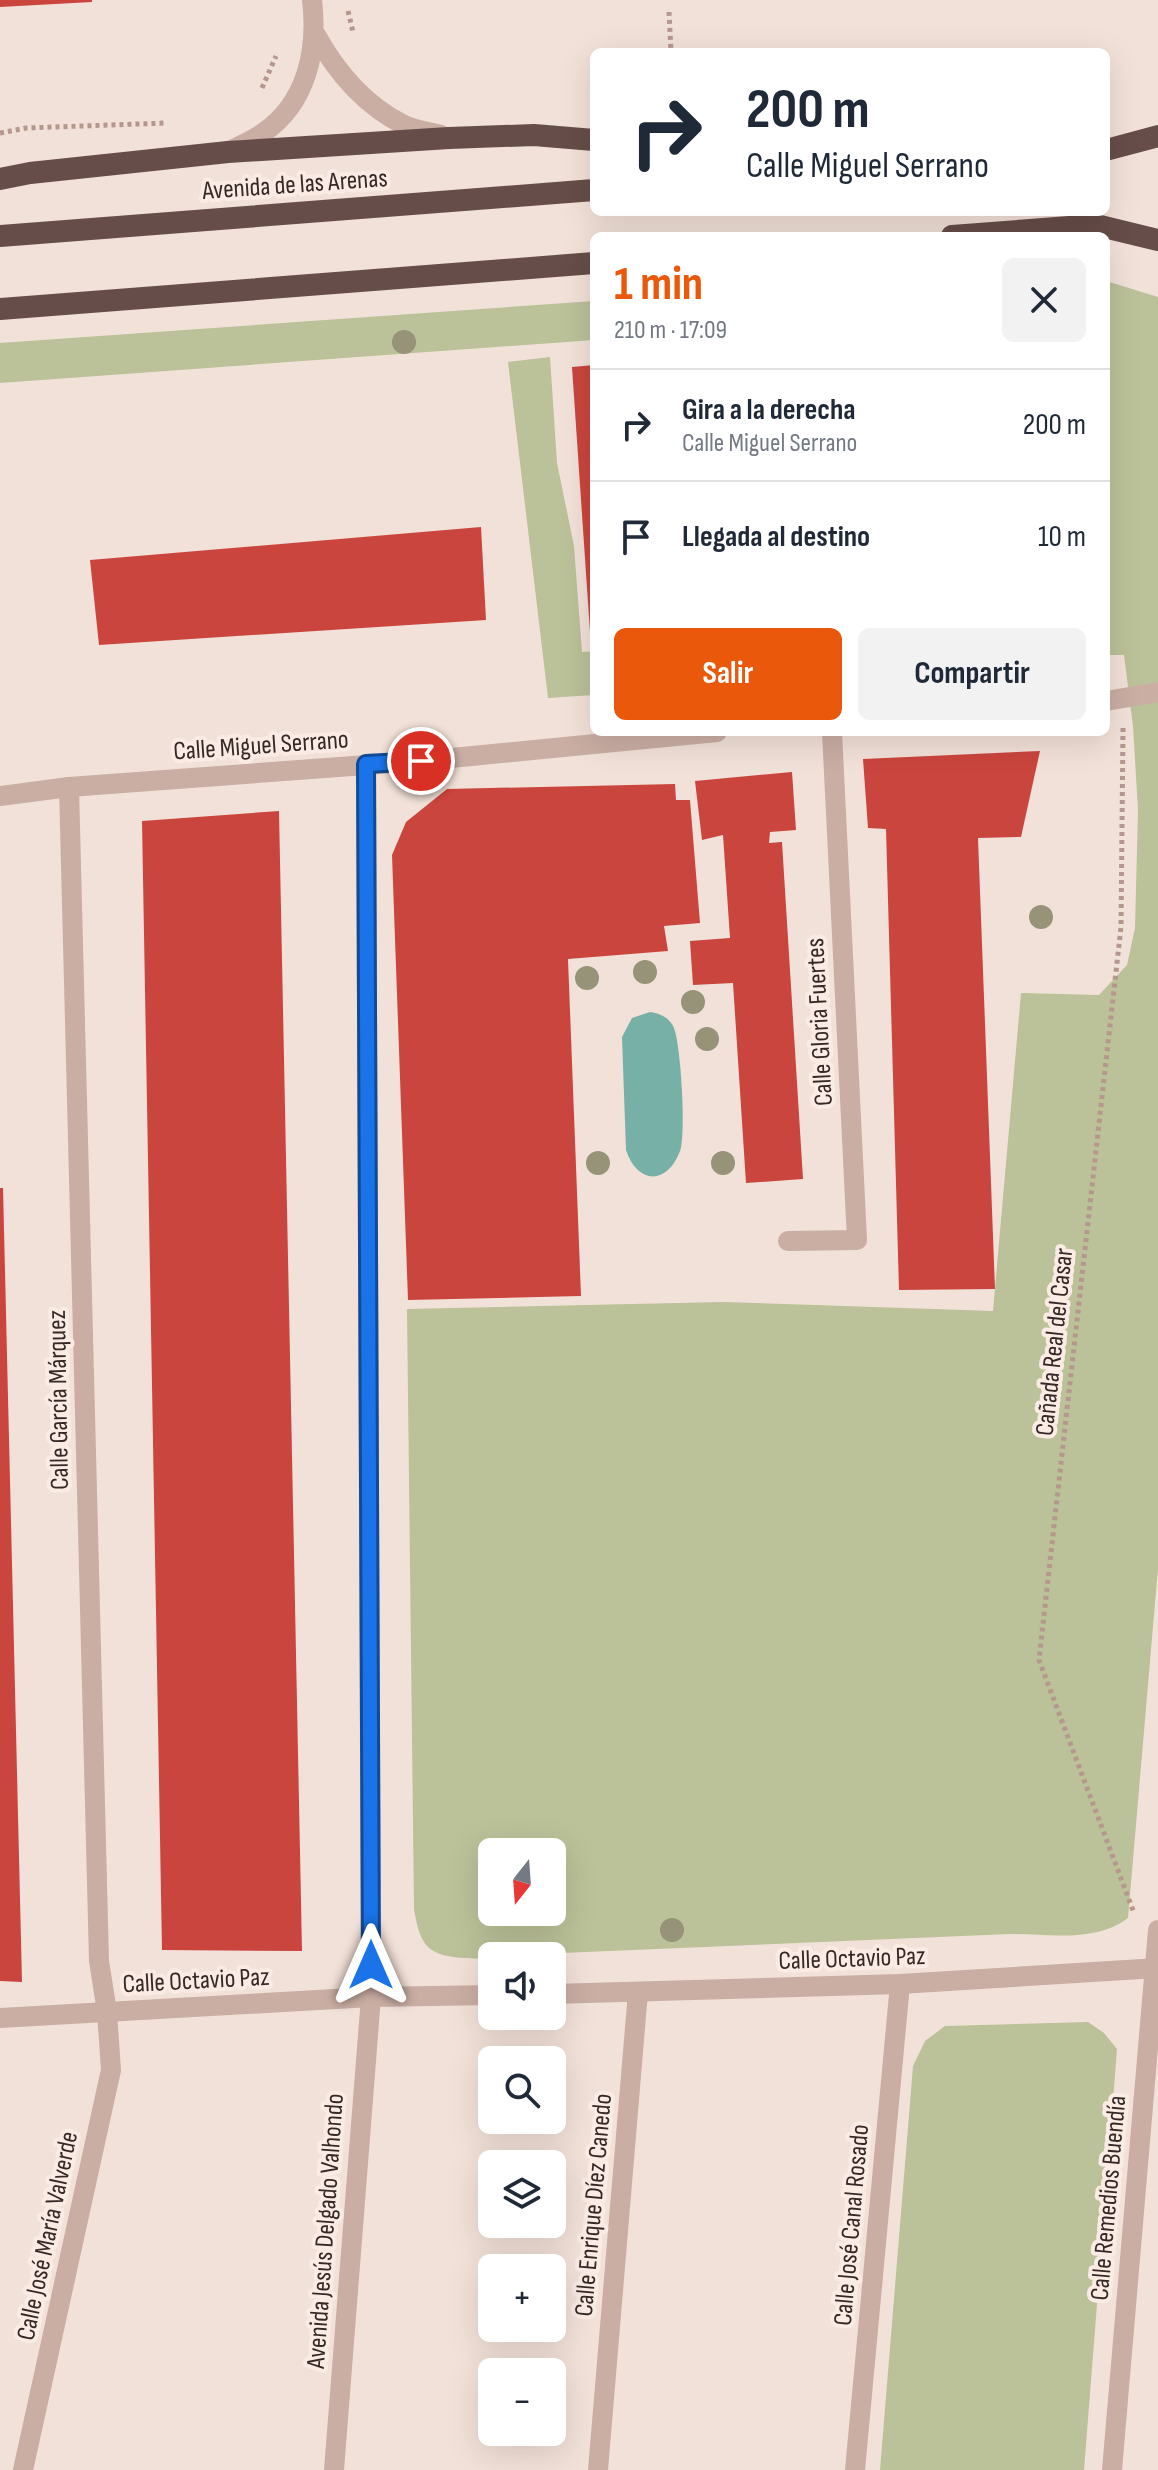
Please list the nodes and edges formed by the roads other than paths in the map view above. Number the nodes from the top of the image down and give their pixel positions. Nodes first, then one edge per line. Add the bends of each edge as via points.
1 (312, 0) edge
2 (316, 35) junction
3 (1158, 136) edge
4 (449, 138) junction
5 (590, 140) edge
6 (1110, 149) edge
7 (228, 152) junction
8 (0, 179) edge
9 (590, 190) edge
10 (1004, 232) edge
11 (0, 236) edge
12 (1158, 240) edge
13 (590, 263) edge
14 (0, 309) edge
15 (1158, 692) edge
16 (1115, 700) edge
17 (673, 736) edge
18 (832, 736) edge
19 (366, 764) junction
20 (69, 787) junction
21 (0, 796) edge
22 (788, 1241) dead end
23 (1158, 1930) edge
24 (1156, 1968) edge
25 (900, 1984) junction
26 (638, 1992) junction
27 (566, 1994) edge
28 (478, 1995) edge
29 (371, 1997) junction
30 (107, 2012) junction
31 (0, 2018) edge
32 (23, 2470) edge
33 (334, 2470) edge
34 (598, 2470) edge
35 (855, 2470) edge
36 (1112, 2470) edge

1 - 2 street
2 - 4 street via 358,94 406,126
2 - 7 street via 302,89 288,110 264,133
3 - 6 highway
4 - 5 highway via 534,135
4 - 7 highway
7 - 8 highway
9 - 11 highway, Avenida de las Arenas
10 - 12 highway via 1096,225
13 - 14 highway
15 - 16 street
17 - 19 street, Calle Miguel Serrano
18 - 22 street, Calle Gloria Fuertes via 857,1240
19 - 20 street, Calle Miguel Serrano
19 - 29 street, Avenida Jesús Delgado Valhondo
20 - 21 street, Calle Miguel Serrano
20 - 30 street, Calle García Márquez via 99,1961
23 - 24 street, Calle Remedios Buendía
24 - 25 street, Calle Octavio Paz
24 - 36 street, Calle Remedios Buendía
25 - 26 street, Calle Octavio Paz
25 - 35 street, Calle José Canal Rosado
26 - 27 street, Calle Octavio Paz
26 - 34 street, Calle Enrique Díez Canedo
28 - 29 street, Calle Octavio Paz
29 - 30 street, Calle Octavio Paz
29 - 33 street, Avenida Jesús Delgado Valhondo
30 - 31 street, Calle Octavio Paz
30 - 32 street, Calle José María Valverde via 111,2070

